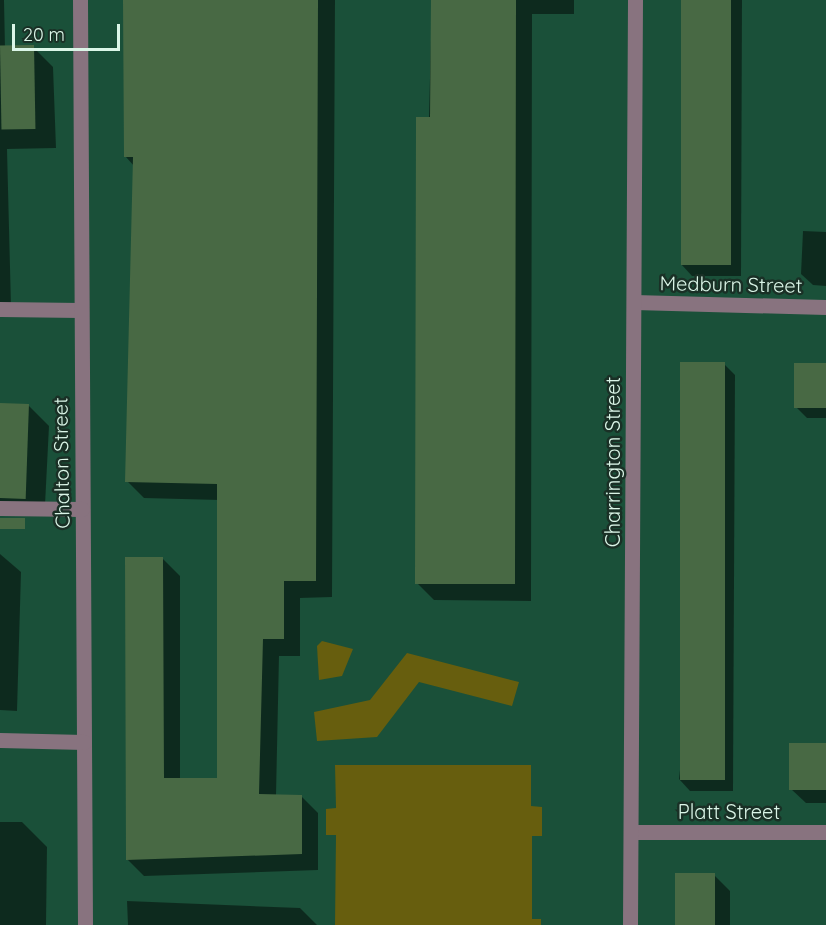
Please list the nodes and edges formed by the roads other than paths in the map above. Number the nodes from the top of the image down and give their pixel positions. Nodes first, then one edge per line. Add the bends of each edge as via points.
1 (80, 0) edge
2 (635, 0) edge
3 (634, 302) junction
4 (826, 307) edge
5 (0, 309) edge
6 (80, 310) junction
7 (0, 508) edge
8 (82, 509) junction
9 (0, 740) edge
10 (84, 742) junction
11 (632, 832) junction
12 (826, 832) edge
13 (85, 925) edge
14 (630, 925) edge

1 - 6 street, Chalton Street
2 - 3 street, Charrington Street
3 - 4 street, Medburn Street
3 - 11 street, Charrington Street
5 - 6 street
6 - 8 street, Chalton Street
7 - 8 street
8 - 10 street, Chalton Street
9 - 10 street
10 - 13 street, Chalton Street
11 - 12 street, Platt Street
11 - 14 street, Charrington Street

